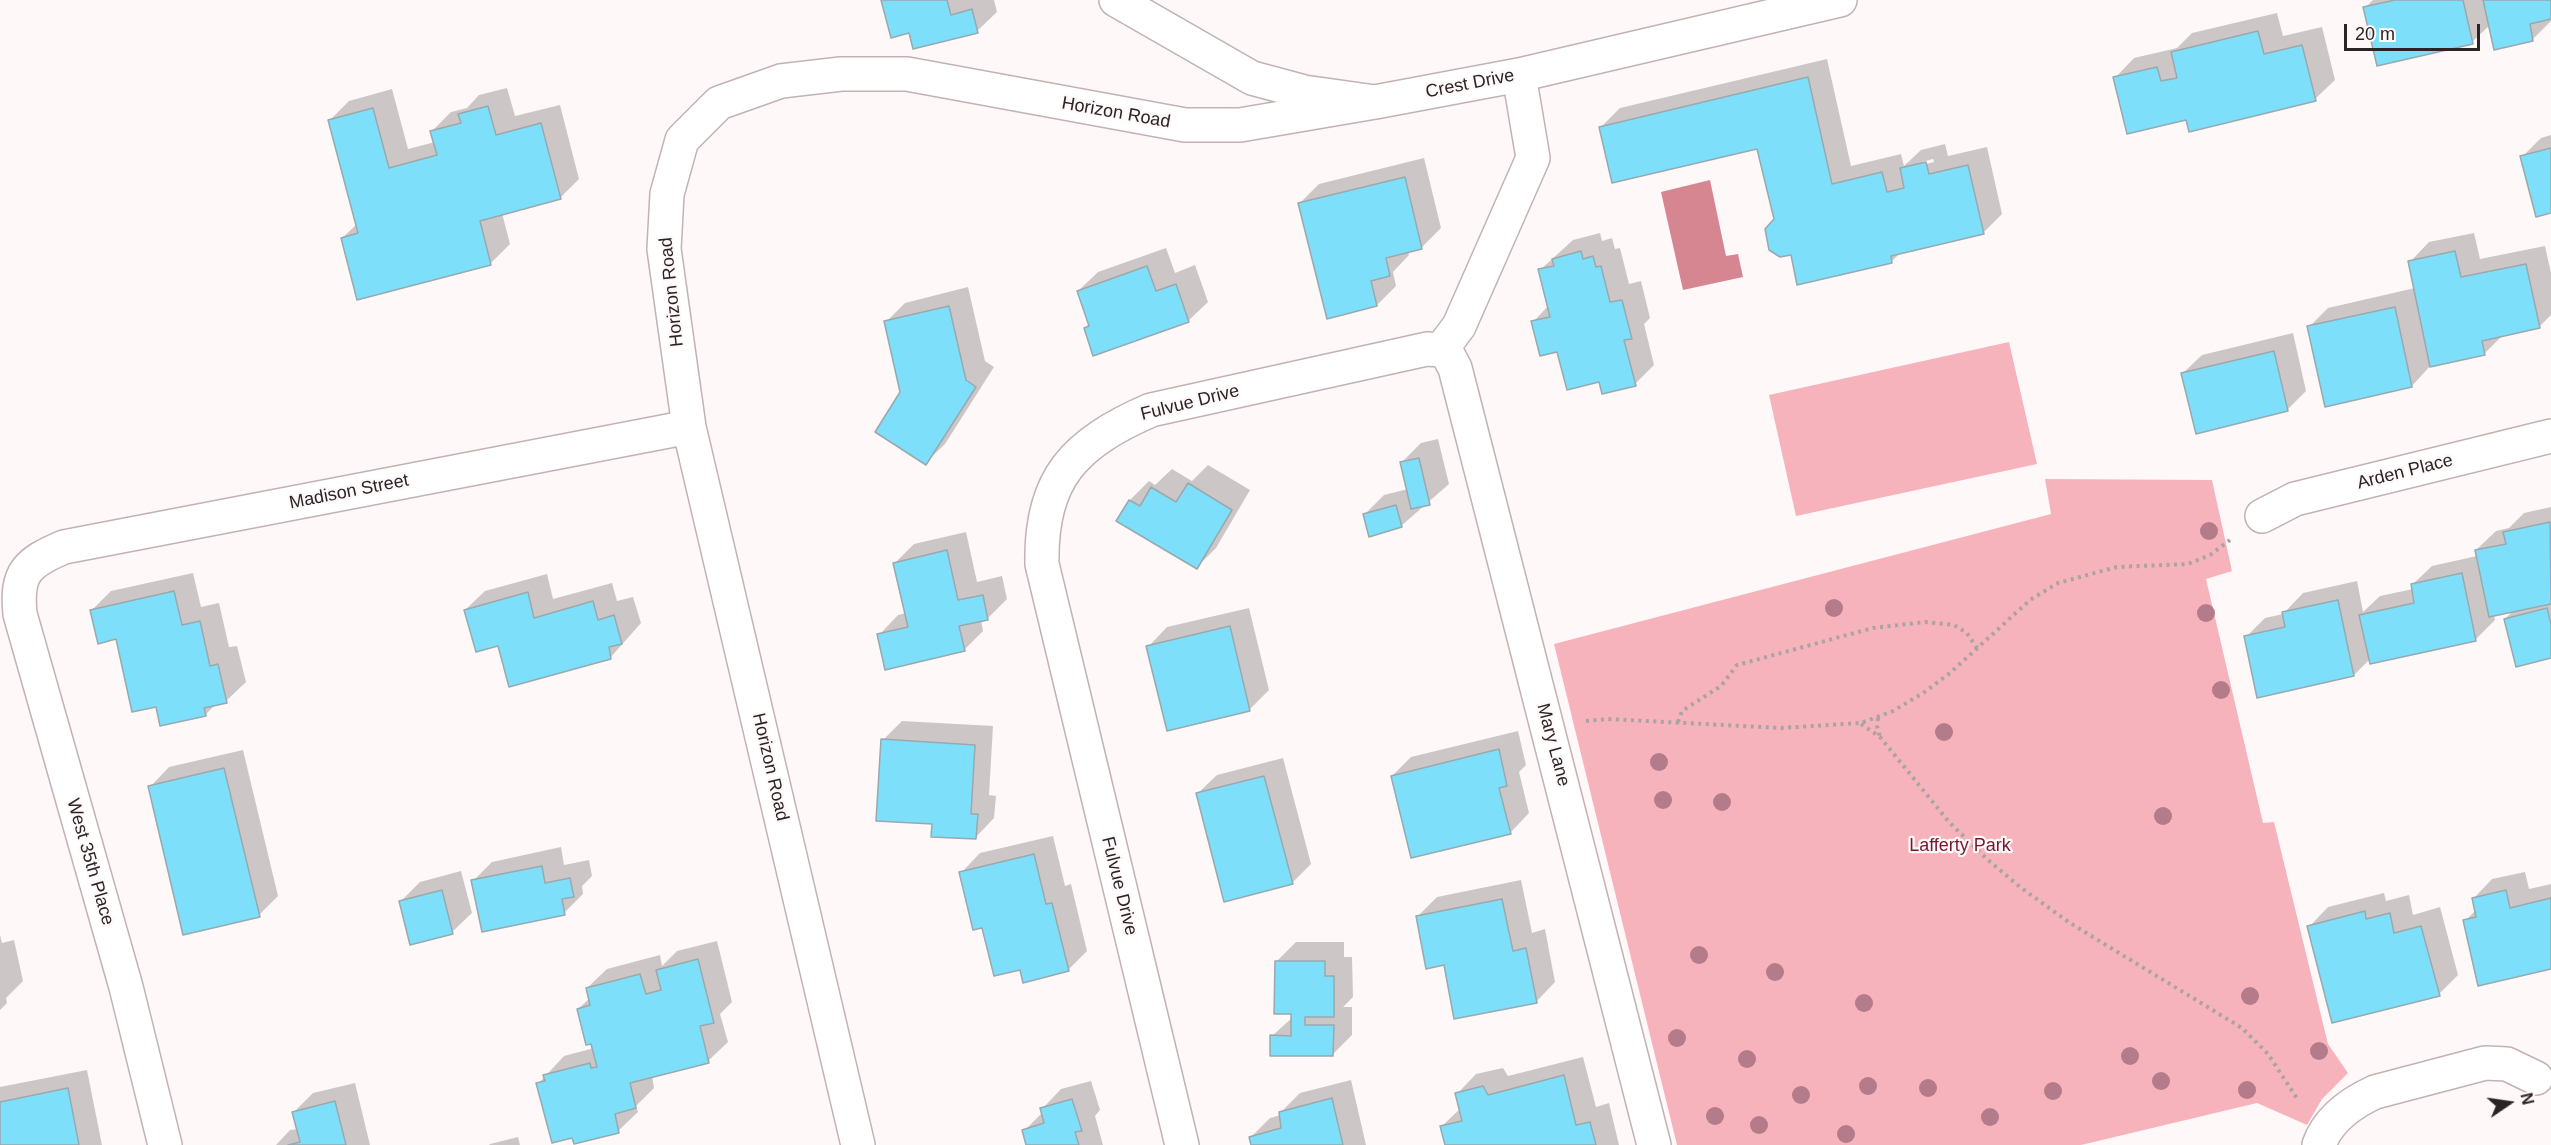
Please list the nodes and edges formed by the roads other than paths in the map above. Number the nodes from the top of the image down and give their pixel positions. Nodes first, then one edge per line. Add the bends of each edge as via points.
1 (1116, 0) edge
2 (1840, 0) edge
3 (1519, 75) junction
4 (1375, 102) junction
5 (1441, 350) junction
6 (689, 427) junction
7 (2551, 436) edge
8 (2262, 516) road end
9 (20, 579) joint
10 (2536, 1078) dead end
11 (2325, 1134) edge
12 (165, 1145) edge
13 (858, 1145) edge
14 (1182, 1145) edge
15 (1654, 1145) edge

1 - 4 street, Crest Drive via 1252,78 1304,92
2 - 3 street, Crest Drive
3 - 4 street, Crest Drive
3 - 5 street via 1533,158 1460,327
4 - 6 street, Horizon Road via 1240,125 1185,125 896,74 841,74 781,81 719,103 682,140 667,194 664,249
5 - 14 street, Fulvue Drive via 1427,349 1150,410 1119,424 1077,455 1046,505 1041,533 1042,564
5 - 15 street, Mary Lane via 1455,368
6 - 9 street, Madison Street via 64,548 32,564
6 - 13 street, Horizon Road
7 - 8 street, Arden Place via 2295,499
9 - 12 street, West 35th Place via 20,614 126,987
10 - 11 street via 2507,1064 2485,1063 2375,1092 2359,1099

